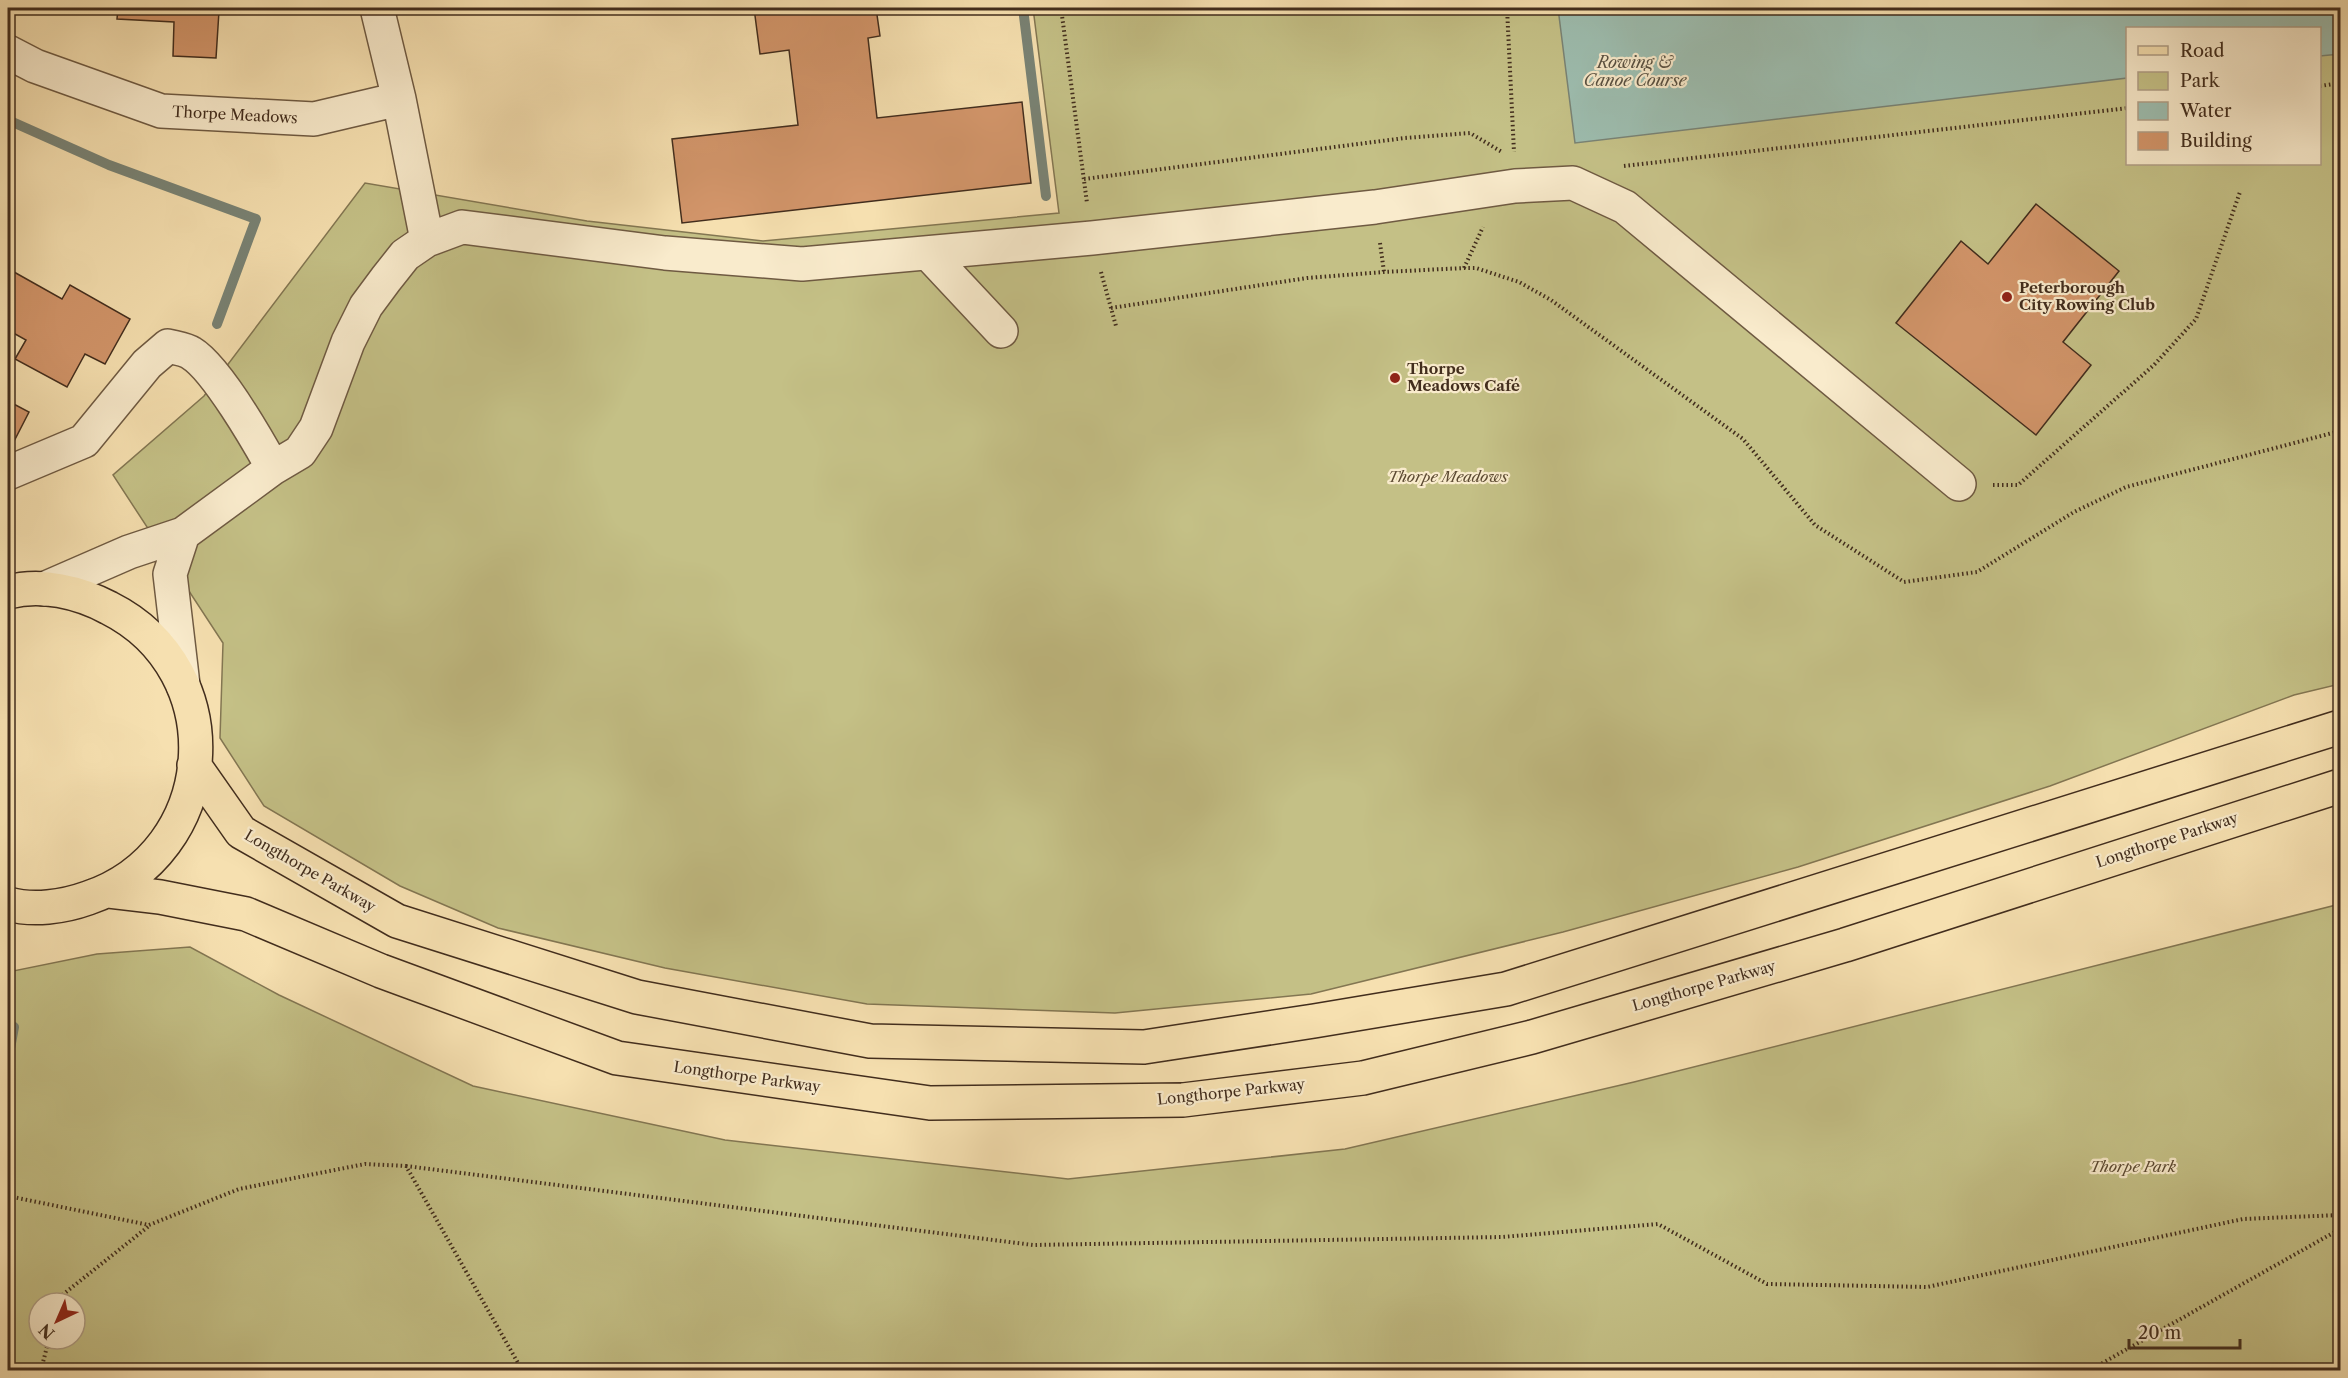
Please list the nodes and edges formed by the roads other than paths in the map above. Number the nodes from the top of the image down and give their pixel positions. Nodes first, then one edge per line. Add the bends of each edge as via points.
1 (377, 8) edge
2 (8, 52) edge
3 (399, 99) junction
4 (427, 240) junction
5 (928, 253) junction
6 (1001, 331) dead end
7 (273, 468) junction
8 (8, 473) edge
9 (1959, 484) road end
10 (183, 534) junction
11 (44, 589) junction
12 (8, 592) edge
13 (183, 685) junction
14 (2340, 727) edge
15 (194, 765) junction
16 (2340, 786) edge
17 (109, 891) junction
18 (11, 907) edge

1 - 3 street
2 - 3 street, Thorpe Meadows via 35,66 161,111 314,119
3 - 4 street
4 - 5 street via 462,227 665,254 802,264
4 - 7 street via 405,255 366,306 316,428 300,452
5 - 6 street
5 - 9 street via 1092,238 1515,186 1573,183 1625,207
7 - 8 street via 209,370 191,352 168,346 147,364 84,441
7 - 10 street
10 - 11 street via 129,552
10 - 13 street via 170,574
11 - 12 main road
11 - 13 main road via 88,597 127,617 160,647
13 - 15 main road via 197,740
14 - 15 main road, Longthorpe Parkway via 1506,989 1144,1047 870,1041 637,997 397,921 241,832
15 - 17 main road via 193,786 176,829 147,865
16 - 17 main road, Longthorpe Parkway via 1845,945 1532,1037 1363,1078 1182,1100 930,1103 617,1058 381,971 246,914
17 - 18 main road via 66,906

